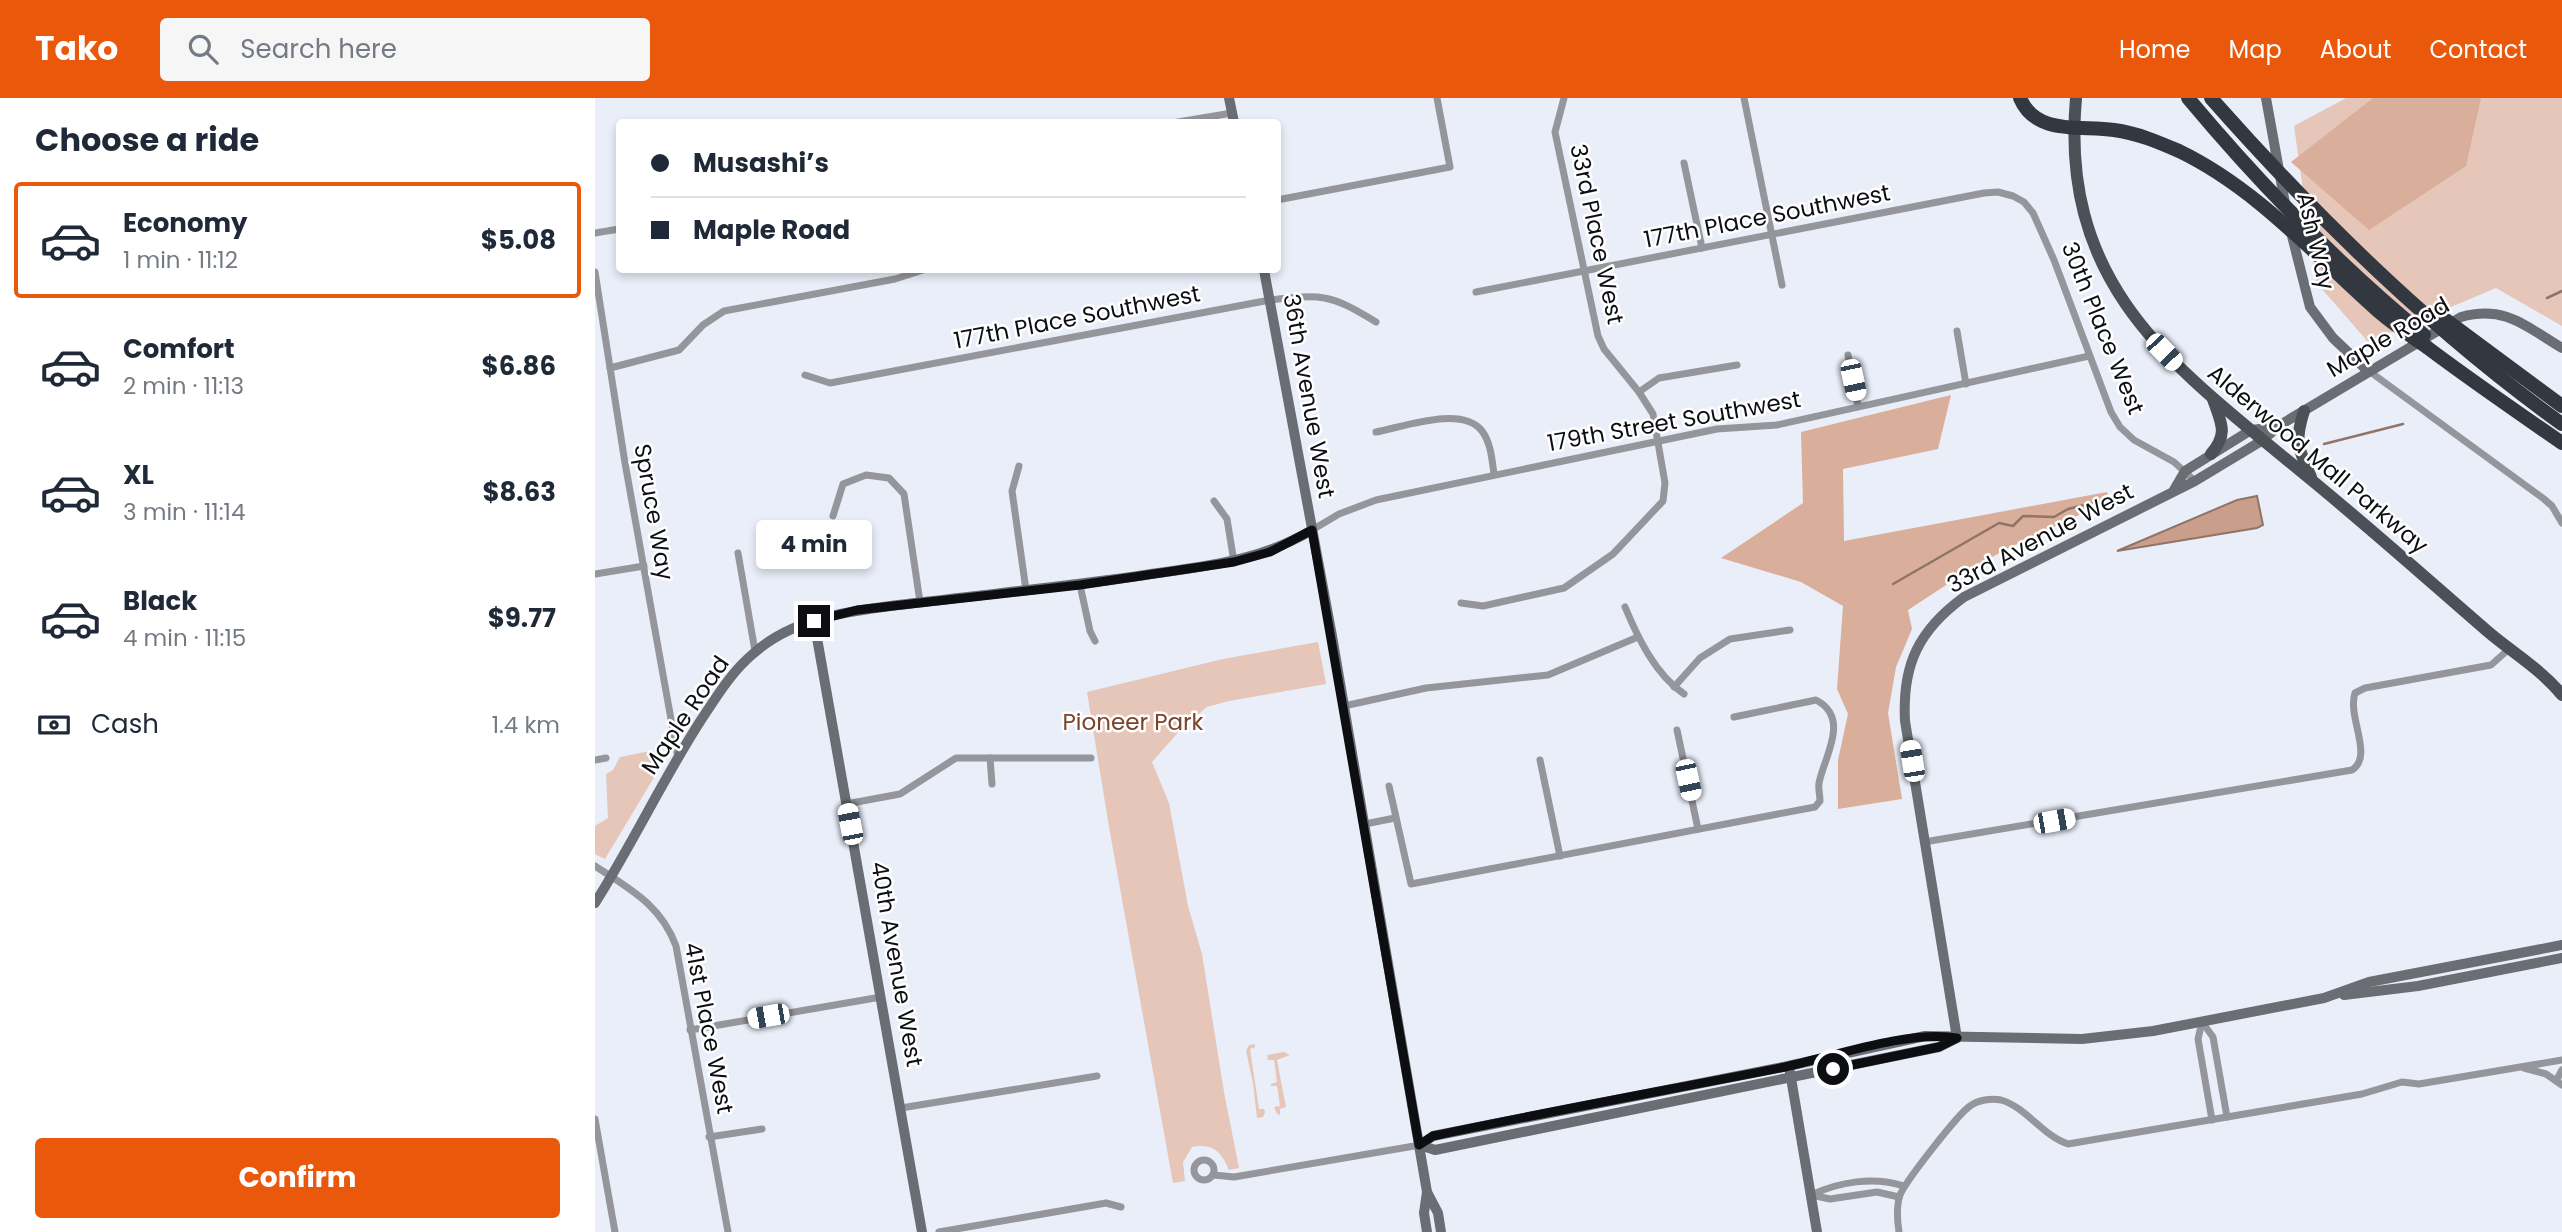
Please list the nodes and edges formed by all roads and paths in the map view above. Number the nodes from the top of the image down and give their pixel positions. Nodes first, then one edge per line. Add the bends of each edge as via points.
1 (1229, 98) edge
2 (1437, 98) edge
3 (1564, 98) edge
4 (1744, 98) edge
5 (2020, 98) edge
6 (2077, 98) edge
7 (2188, 98) edge
8 (2211, 98) edge
9 (2266, 98) edge
10 (1233, 118) edge
11 (2074, 128) junction
12 (1684, 163) dead end
13 (1984, 193) joint
14 (1281, 199) edge
15 (616, 230) edge
16 (595, 233) edge
17 (1771, 234) junction
18 (1702, 248) junction
19 (595, 272) edge
20 (1584, 272) junction
21 (914, 273) edge
22 (1265, 273) edge
23 (1782, 285) dead end
24 (1476, 292) dead end
25 (1270, 300) junction
26 (1376, 322) dead end
27 (599, 325) edge
28 (1957, 331) dead end
29 (2562, 348) edge
30 (1848, 355) dead end
31 (2089, 356) junction
32 (1737, 365) dead end
33 (2476, 366) junction
34 (610, 368) junction
35 (2368, 371) junction
36 (805, 375) dead end
37 (1966, 384) junction
38 (1639, 392) junction
39 (2213, 399) junction
40 (2562, 405) edge
41 (1858, 406) junction
42 (2304, 411) junction
43 (2562, 424) edge
44 (2277, 427) junction
45 (2251, 430) junction
46 (1376, 432) dead end
47 (2263, 440) junction
48 (1659, 441) junction
49 (2562, 443) edge
50 (2211, 454) junction
51 (1019, 466) dead end
52 (2185, 471) junction
53 (1494, 474) junction
54 (2195, 481) junction
55 (2313, 481) junction
56 (2174, 490) junction
57 (1214, 501) dead end
58 (833, 516) dead end
59 (2562, 523) edge
60 (1312, 530) junction
61 (738, 553) dead end
62 (1234, 562) junction
63 (643, 566) junction
64 (595, 574) edge
65 (1080, 585) junction
66 (1026, 590) junction
67 (920, 602) junction
68 (1461, 603) dead end
69 (1625, 607) dead end
70 (814, 621) junction
71 (1790, 629) dead end
72 (1638, 637) junction
73 (1095, 641) dead end
74 (2509, 649) junction
75 (755, 651) junction
76 (1674, 687) junction
77 (1684, 694) dead end
78 (2562, 695) edge
79 (1344, 706) junction
80 (1734, 717) dead end
81 (1677, 730) dead end
82 (606, 758) dead end
83 (678, 758) junction
84 (990, 758) junction
85 (1091, 758) dead end
86 (595, 760) edge
87 (1540, 760) dead end
88 (992, 784) dead end
89 (1389, 786) dead end
90 (846, 804) junction
91 (1395, 818) junction
92 (1365, 824) junction
93 (1698, 829) junction
94 (1924, 842) junction
95 (1560, 856) junction
96 (595, 866) edge
97 (611, 877) junction
98 (595, 903) edge
99 (2562, 944) edge
100 (2562, 958) edge
101 (2448, 966) junction
102 (2480, 973) junction
103 (2418, 986) junction
104 (881, 997) junction
105 (2324, 998) junction
106 (2202, 1022) junction
107 (690, 1030) junction
108 (1957, 1038) junction
109 (2562, 1060) edge
110 (2520, 1068) junction
111 (2562, 1070) edge
112 (1790, 1072) junction
113 (1097, 1076) dead end
114 (2560, 1082) edge
115 (1667, 1102) junction
116 (1583, 1106) junction
117 (901, 1108) junction
118 (2227, 1117) junction
119 (595, 1119) edge
120 (2212, 1119) junction
121 (762, 1129) dead end
122 (1532, 1130) junction
123 (709, 1137) junction
124 (1419, 1145) junction
125 (1214, 1175) dead end
126 (1904, 1186) junction
127 (1427, 1192) junction
128 (1811, 1195) junction
129 (1899, 1197) junction
130 (1121, 1207) dead end
131 (615, 1232) edge
132 (728, 1232) edge
133 (922, 1232) edge
134 (939, 1232) edge
135 (1427, 1232) edge
136 (1441, 1232) edge
137 (1817, 1232) edge
138 (1899, 1232) edge

1 - 10 street
2 - 14 street via 1450,167
3 - 20 street, 33rd Place West via 1555,132
4 - 17 street
5 - 11 highway via 2031,115 2046,124
6 - 11 main road, Alderwood Mall Parkway
7 - 33 highway via 2340,259 2417,329
8 - 33 highway via 2308,204
9 - 35 street, Ash Way via 2294,248 2310,307 2333,338
11 - 33 highway via 2112,130 2155,141 2199,160 2250,195 2379,312
11 - 39 main road, Alderwood Mall Parkway via 2084,210 2101,261 2148,336
12 - 18 street
13 - 17 street, 177th Place Southwest
13 - 31 street, 30th Place West via 2013,196 2033,213
15 - 16 street
17 - 18 street, 177th Place Southwest
17 - 23 street
18 - 20 street, 177th Place Southwest
19 - 27 street, Spruce Way
20 - 24 street, 177th Place Southwest
20 - 38 street, 33rd Place West via 1604,349
21 - 34 street via 724,311 679,350
22 - 25 street, 36th Avenue West
25 - 26 street, 177th Place Southwest via 1330,298
25 - 36 street, 177th Place Southwest via 829,383
25 - 60 street, 36th Avenue West
27 - 34 street, Spruce Way
28 - 37 street
29 - 35 street, Maple Road via 2501,313 2483,312 2461,317
30 - 41 street
31 - 37 street, 179th Street Southwest
31 - 52 street, 30th Place West via 2120,427
32 - 38 street via 1660,378
33 - 40 highway
33 - 43 highway
33 - 49 highway via 2520,414
34 - 63 street, Spruce Way
35 - 42 street, Maple Road
35 - 59 street via 2544,499
37 - 41 street, 179th Street Southwest
38 - 48 street, 33rd Place West via 1653,414
39 - 45 main road, Alderwood Mall Parkway
39 - 50 main road via 2223,432
41 - 48 street, 179th Street Southwest via 1777,425 1717,429
42 - 44 street, Maple Road
42 - 55 main road via 2298,446
44 - 45 street, Maple Road
44 - 47 street, Maple Road
45 - 47 main road, Alderwood Mall Parkway
45 - 50 street
46 - 53 street via 1461,419 1481,430
47 - 54 street, 33rd Avenue West
47 - 55 main road, Alderwood Mall Parkway
48 - 53 street, 179th Street Southwest
48 - 68 street, 33rd Place West via 1663,501 1613,554 1564,588 1483,606
50 - 52 street
51 - 66 street via 1012,491
52 - 54 street, 30th Place West
52 - 56 street
53 - 60 street, 179th Street Southwest via 1376,500
54 - 56 street, 33rd Avenue West
55 - 74 main road, Alderwood Mall Parkway
56 - 94 street, 33rd Avenue West via 1964,597 1929,627 1916,648 1904,697
57 - 62 street via 1227,519
58 - 67 street via 843,484 866,475 889,478 904,494
60 - 62 street, Maple Road via 1270,552
60 - 79 street, 36th Avenue West
61 - 75 street
62 - 65 street, Maple Road
63 - 64 street
63 - 83 street, Spruce Way
65 - 66 street, Maple Road
65 - 73 street
66 - 67 street, Maple Road
67 - 70 street, Maple Road
69 - 72 street
70 - 75 street, Maple Road
70 - 90 street, 40th Avenue West
71 - 76 street via 1730,639 1700,657
72 - 76 street
72 - 79 street via 1548,675 1426,688
74 - 78 main road, Alderwood Mall Parkway
74 - 94 street via 2491,664 2355,693 2352,703 2362,754 2352,770
75 - 83 street, Maple Road via 719,693
76 - 77 street
79 - 92 street, 36th Avenue West
80 - 93 street via 1816,701 1825,705 1834,728 1819,785 1821,801 1815,807
81 - 93 street
82 - 86 street
83 - 97 street, Maple Road
84 - 85 street
84 - 88 street
84 - 90 street via 956,758 899,794
87 - 95 street
89 - 91 street
90 - 104 street, 40th Avenue West
91 - 92 street
91 - 95 street via 1411,884
92 - 124 street, 36th Avenue West
93 - 95 street
94 - 108 street, 33rd Avenue West
96 - 97 street, 41st Place West
97 - 98 street, Maple Road
97 - 107 street, 41st Place West via 653,907 671,932
99 - 101 street
100 - 102 street
101 - 102 street
101 - 103 street via 2445,973 2423,978
101 - 105 street via 2369,982
102 - 103 street
103 - 105 street
104 - 107 street
104 - 117 street, 40th Avenue West
105 - 106 street
106 - 108 street via 2082,1039
106 - 118 street via 2214,1039
106 - 120 street via 2198,1039
107 - 123 street, 41st Place West
108 - 112 street via 1925,1036
109 - 110 street
110 - 114 street
110 - 118 street via 2419,1084 2402,1082
111 - 114 street
112 - 115 street
112 - 116 street
112 - 128 street
113 - 117 street
115 - 116 street via 1657,1098 1592,1111
115 - 122 street
116 - 122 street via 1576,1114 1551,1119
116 - 124 street via 1433,1136
117 - 133 street, 40th Avenue West
118 - 120 street
119 - 131 street
120 - 126 street via 2068,1144 2009,1104 1988,1100 1962,1113
121 - 123 street
122 - 124 street via 1435,1150
123 - 132 street, 41st Place West
124 - 125 street via 1234,1177
124 - 127 street, 36th Avenue West
126 - 128 street via 1874,1180 1828,1187
126 - 129 street
127 - 135 street, 36th Avenue West
127 - 136 street, 36th Avenue West
128 - 129 street via 1830,1199 1877,1192
128 - 137 street
129 - 138 street
130 - 134 street via 1106,1203

